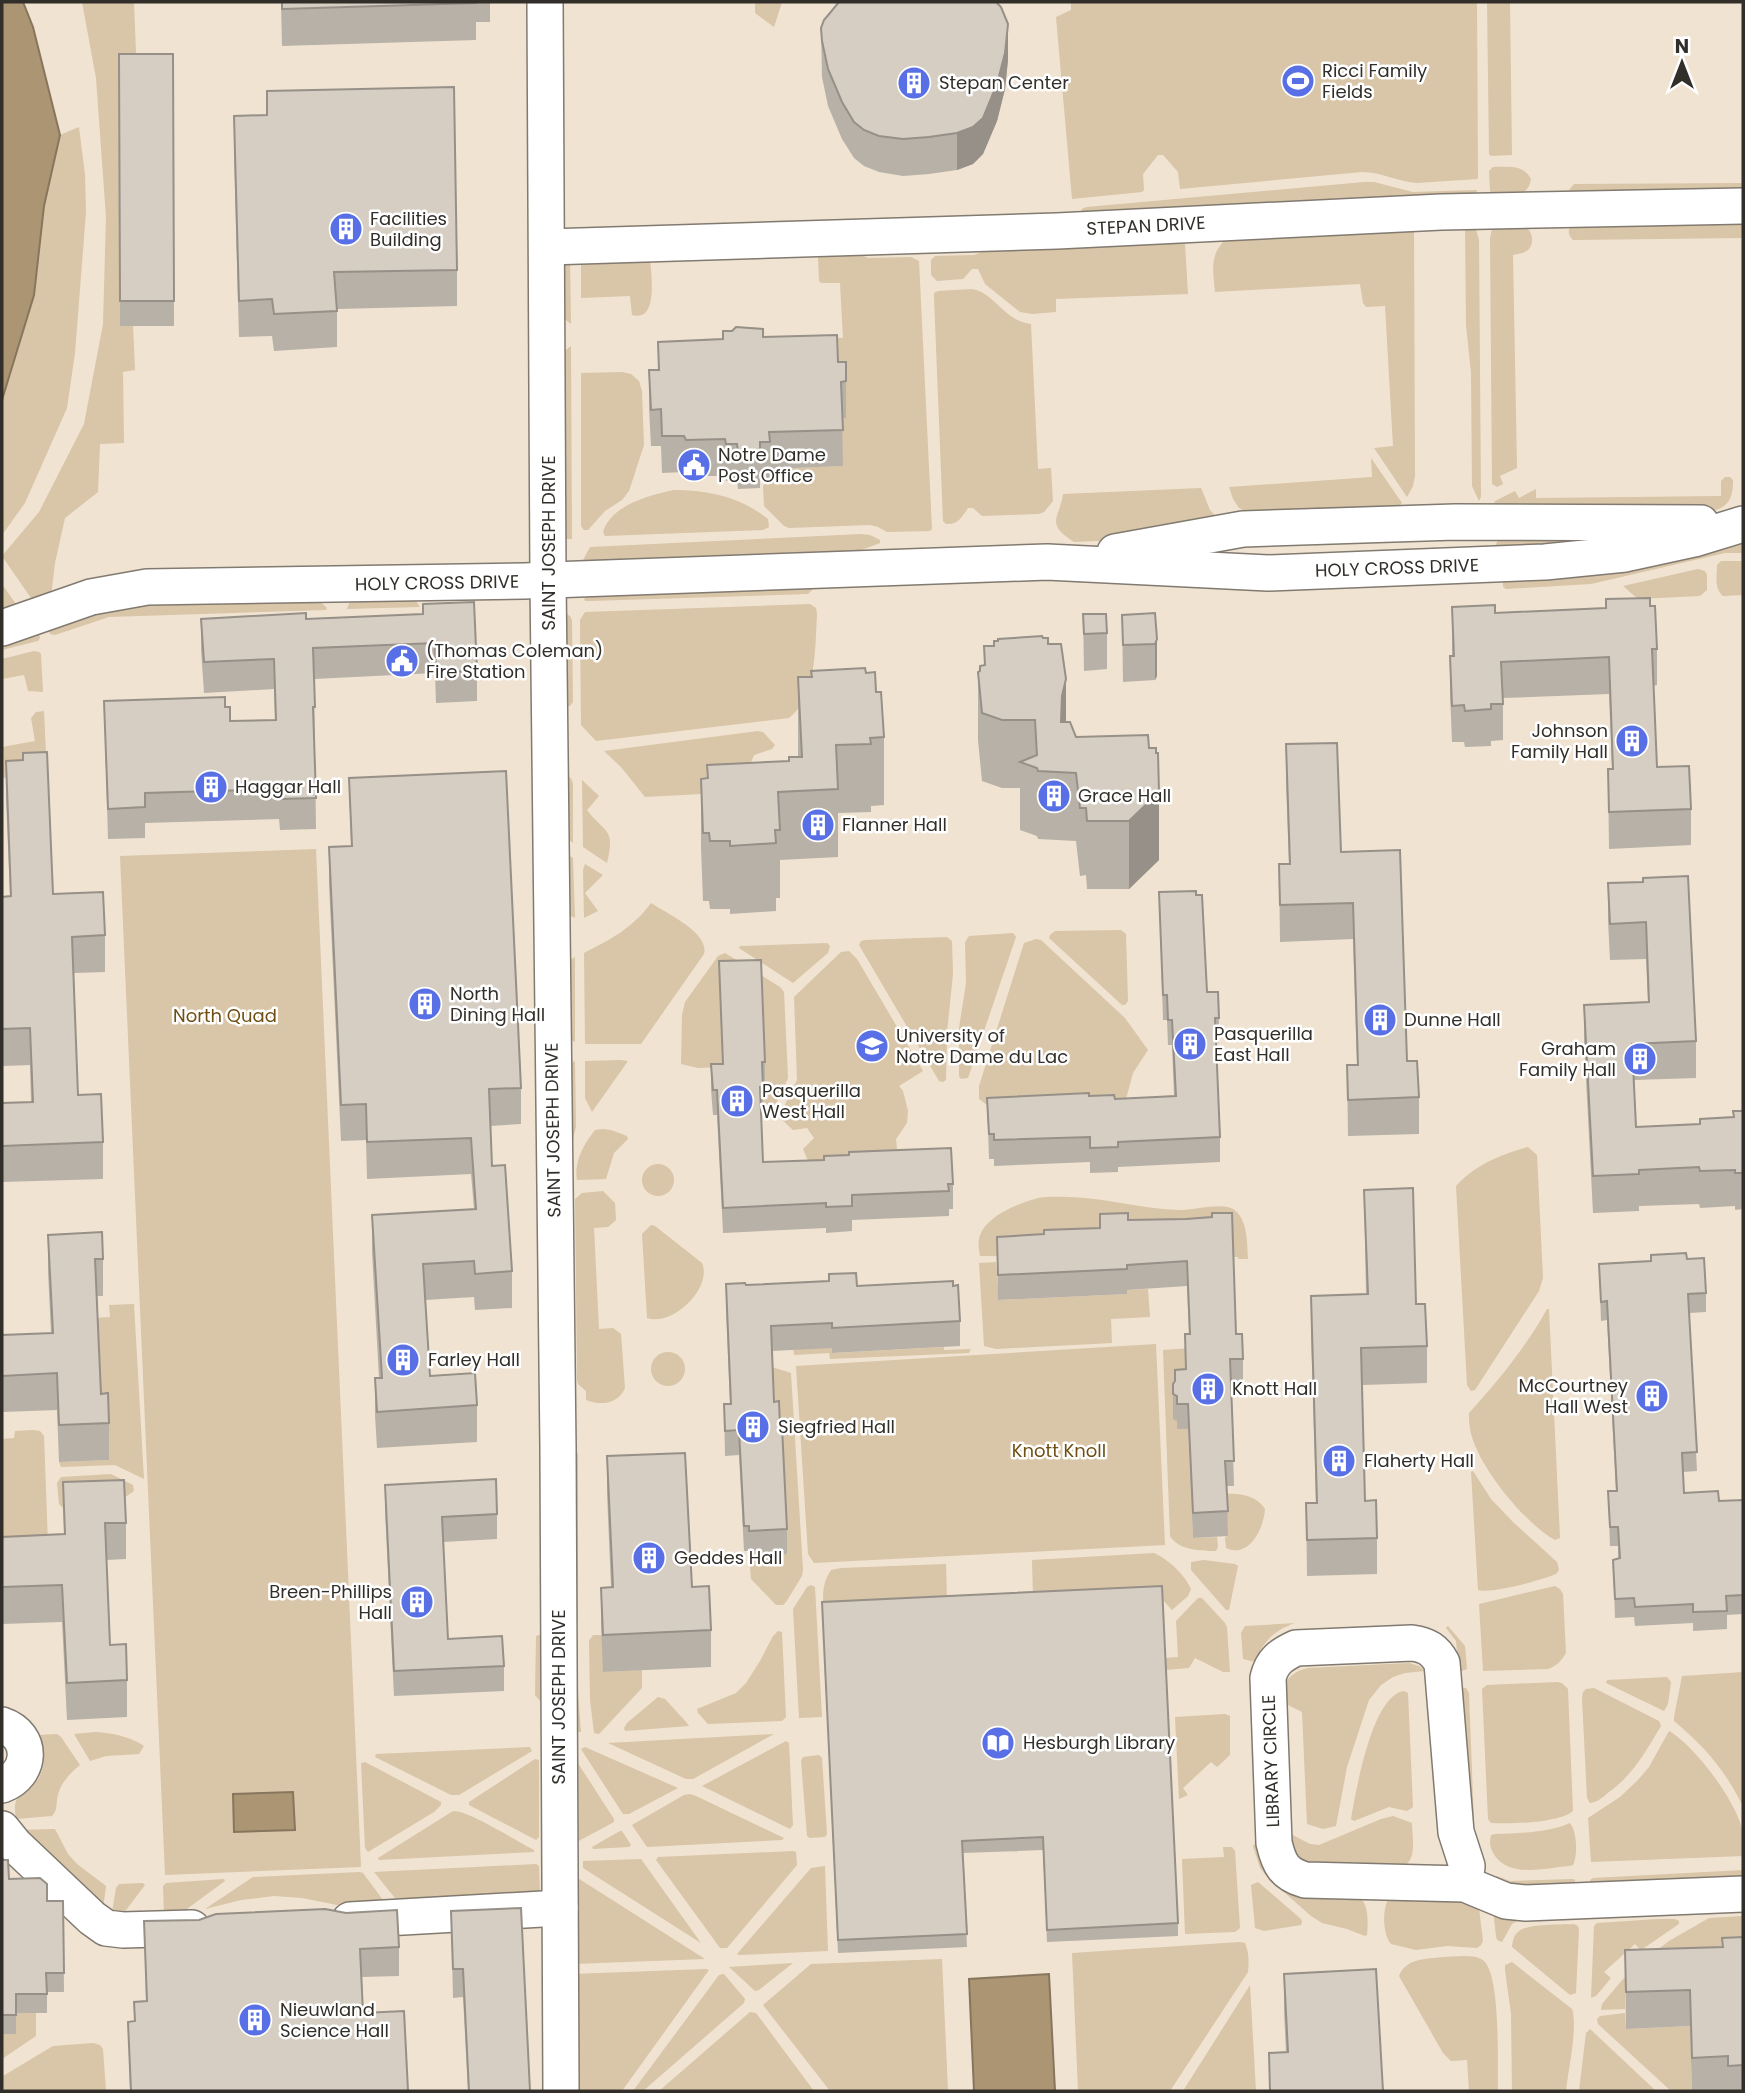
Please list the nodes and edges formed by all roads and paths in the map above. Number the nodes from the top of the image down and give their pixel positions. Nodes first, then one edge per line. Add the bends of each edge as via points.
1 (545, 2) edge
2 (1743, 206) edge
3 (548, 247) junction
4 (1743, 523) edge
5 (548, 580) junction
6 (2, 628) edge
7 (2, 1725) edge
8 (2, 1785) edge
9 (2, 1829) edge
10 (1465, 1884) junction
11 (1743, 1894) edge
12 (560, 1908) junction
13 (322, 1917) edge
14 (218, 1921) edge
15 (561, 2091) edge

1 - 3 street, SAINT JOSEPH DRIVE
2 - 3 street, STEPAN DRIVE via 1441,212 1057,231
3 - 5 street, SAINT JOSEPH DRIVE
4 - 5 street, HOLY CROSS DRIVE via 1455,522 1243,528 1047,562
5 - 6 street, HOLY CROSS DRIVE via 147,587 91,597
5 - 12 street, SAINT JOSEPH DRIVE
7 - 8 street via 20,1738 26,1756 19,1774
9 - 14 street via 92,1919 106,1927 198,1928
10 - 10 street, LIBRARY CIRCLE via 1467,1866 1456,1832 1442,1663 1437,1653 1412,1643 1296,1648 1275,1661 1268,1678 1274,1843 1287,1873 1305,1880
10 - 11 street, LIBRARY CIRCLE via 1506,1901 1526,1903
12 - 13 street via 345,1921
12 - 15 street, SAINT JOSEPH DRIVE

